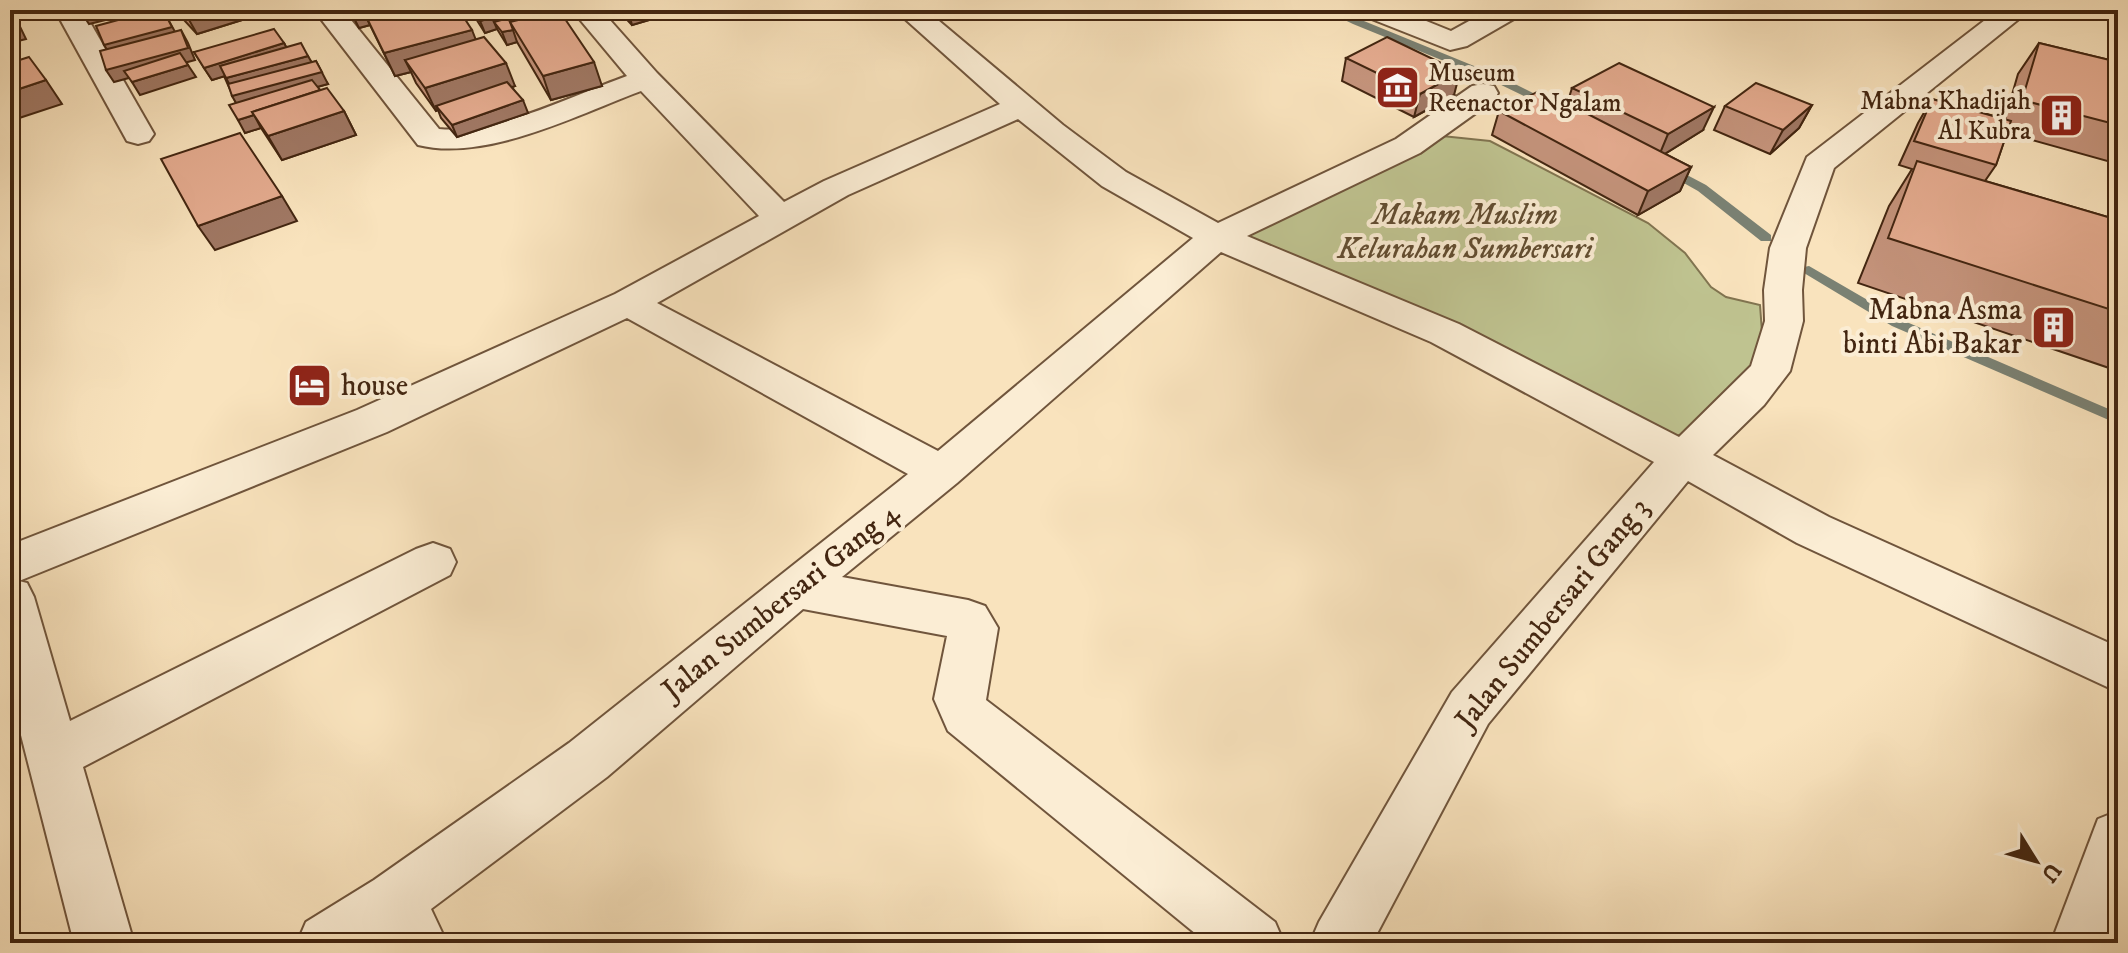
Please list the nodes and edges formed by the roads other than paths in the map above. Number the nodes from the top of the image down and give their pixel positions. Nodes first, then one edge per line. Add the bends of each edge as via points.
1 (69, 10) edge
2 (328, 10) edge
3 (586, 10) edge
4 (909, 10) edge
5 (1374, 10) edge
6 (1509, 10) edge
7 (2016, 10) edge
8 (646, 79) junction
9 (1483, 93) dead end
10 (1021, 106) junction
11 (138, 134) dead end
12 (779, 217) junction
13 (1217, 237) junction
14 (628, 303) junction
15 (1682, 459) junction
16 (941, 472) junction
17 (433, 562) dead end
18 (10, 565) edge
19 (795, 588) junction
20 (10, 597) edge
21 (2118, 670) edge
22 (51, 757) junction
23 (2118, 838) edge
24 (406, 922) edge
25 (104, 943) edge
26 (327, 943) edge
27 (1254, 943) edge
28 (1340, 943) edge
29 (2081, 943) edge

1 - 11 street
2 - 8 street via 429,138 441,141 482,137
3 - 8 street
4 - 10 street
5 - 6 street via 1450,41
7 - 15 street, Jalan Sumbersari Gang 3 via 1819,164 1788,248 1784,321 1770,371
8 - 12 street
9 - 13 street, Jalan Sumbersari Gang 4 via 1408,146
10 - 12 street
10 - 13 street via 1114,179
12 - 14 street
13 - 15 street via 1445,333
13 - 16 street, Jalan Sumbersari Gang 4
14 - 16 street
14 - 18 street via 372,421
15 - 21 street via 1813,530
15 - 28 street, Jalan Sumbersari Gang 3 via 1470,708
16 - 19 street, Jalan Sumbersari Gang 4
17 - 22 street
19 - 24 street, Jalan Sumbersari Gang 4 via 588,760
19 - 27 street via 968,620 973,628 960,699 966,715
20 - 22 street
22 - 25 street
23 - 29 street
24 - 26 street, Jalan Sumbersari Gang 4

